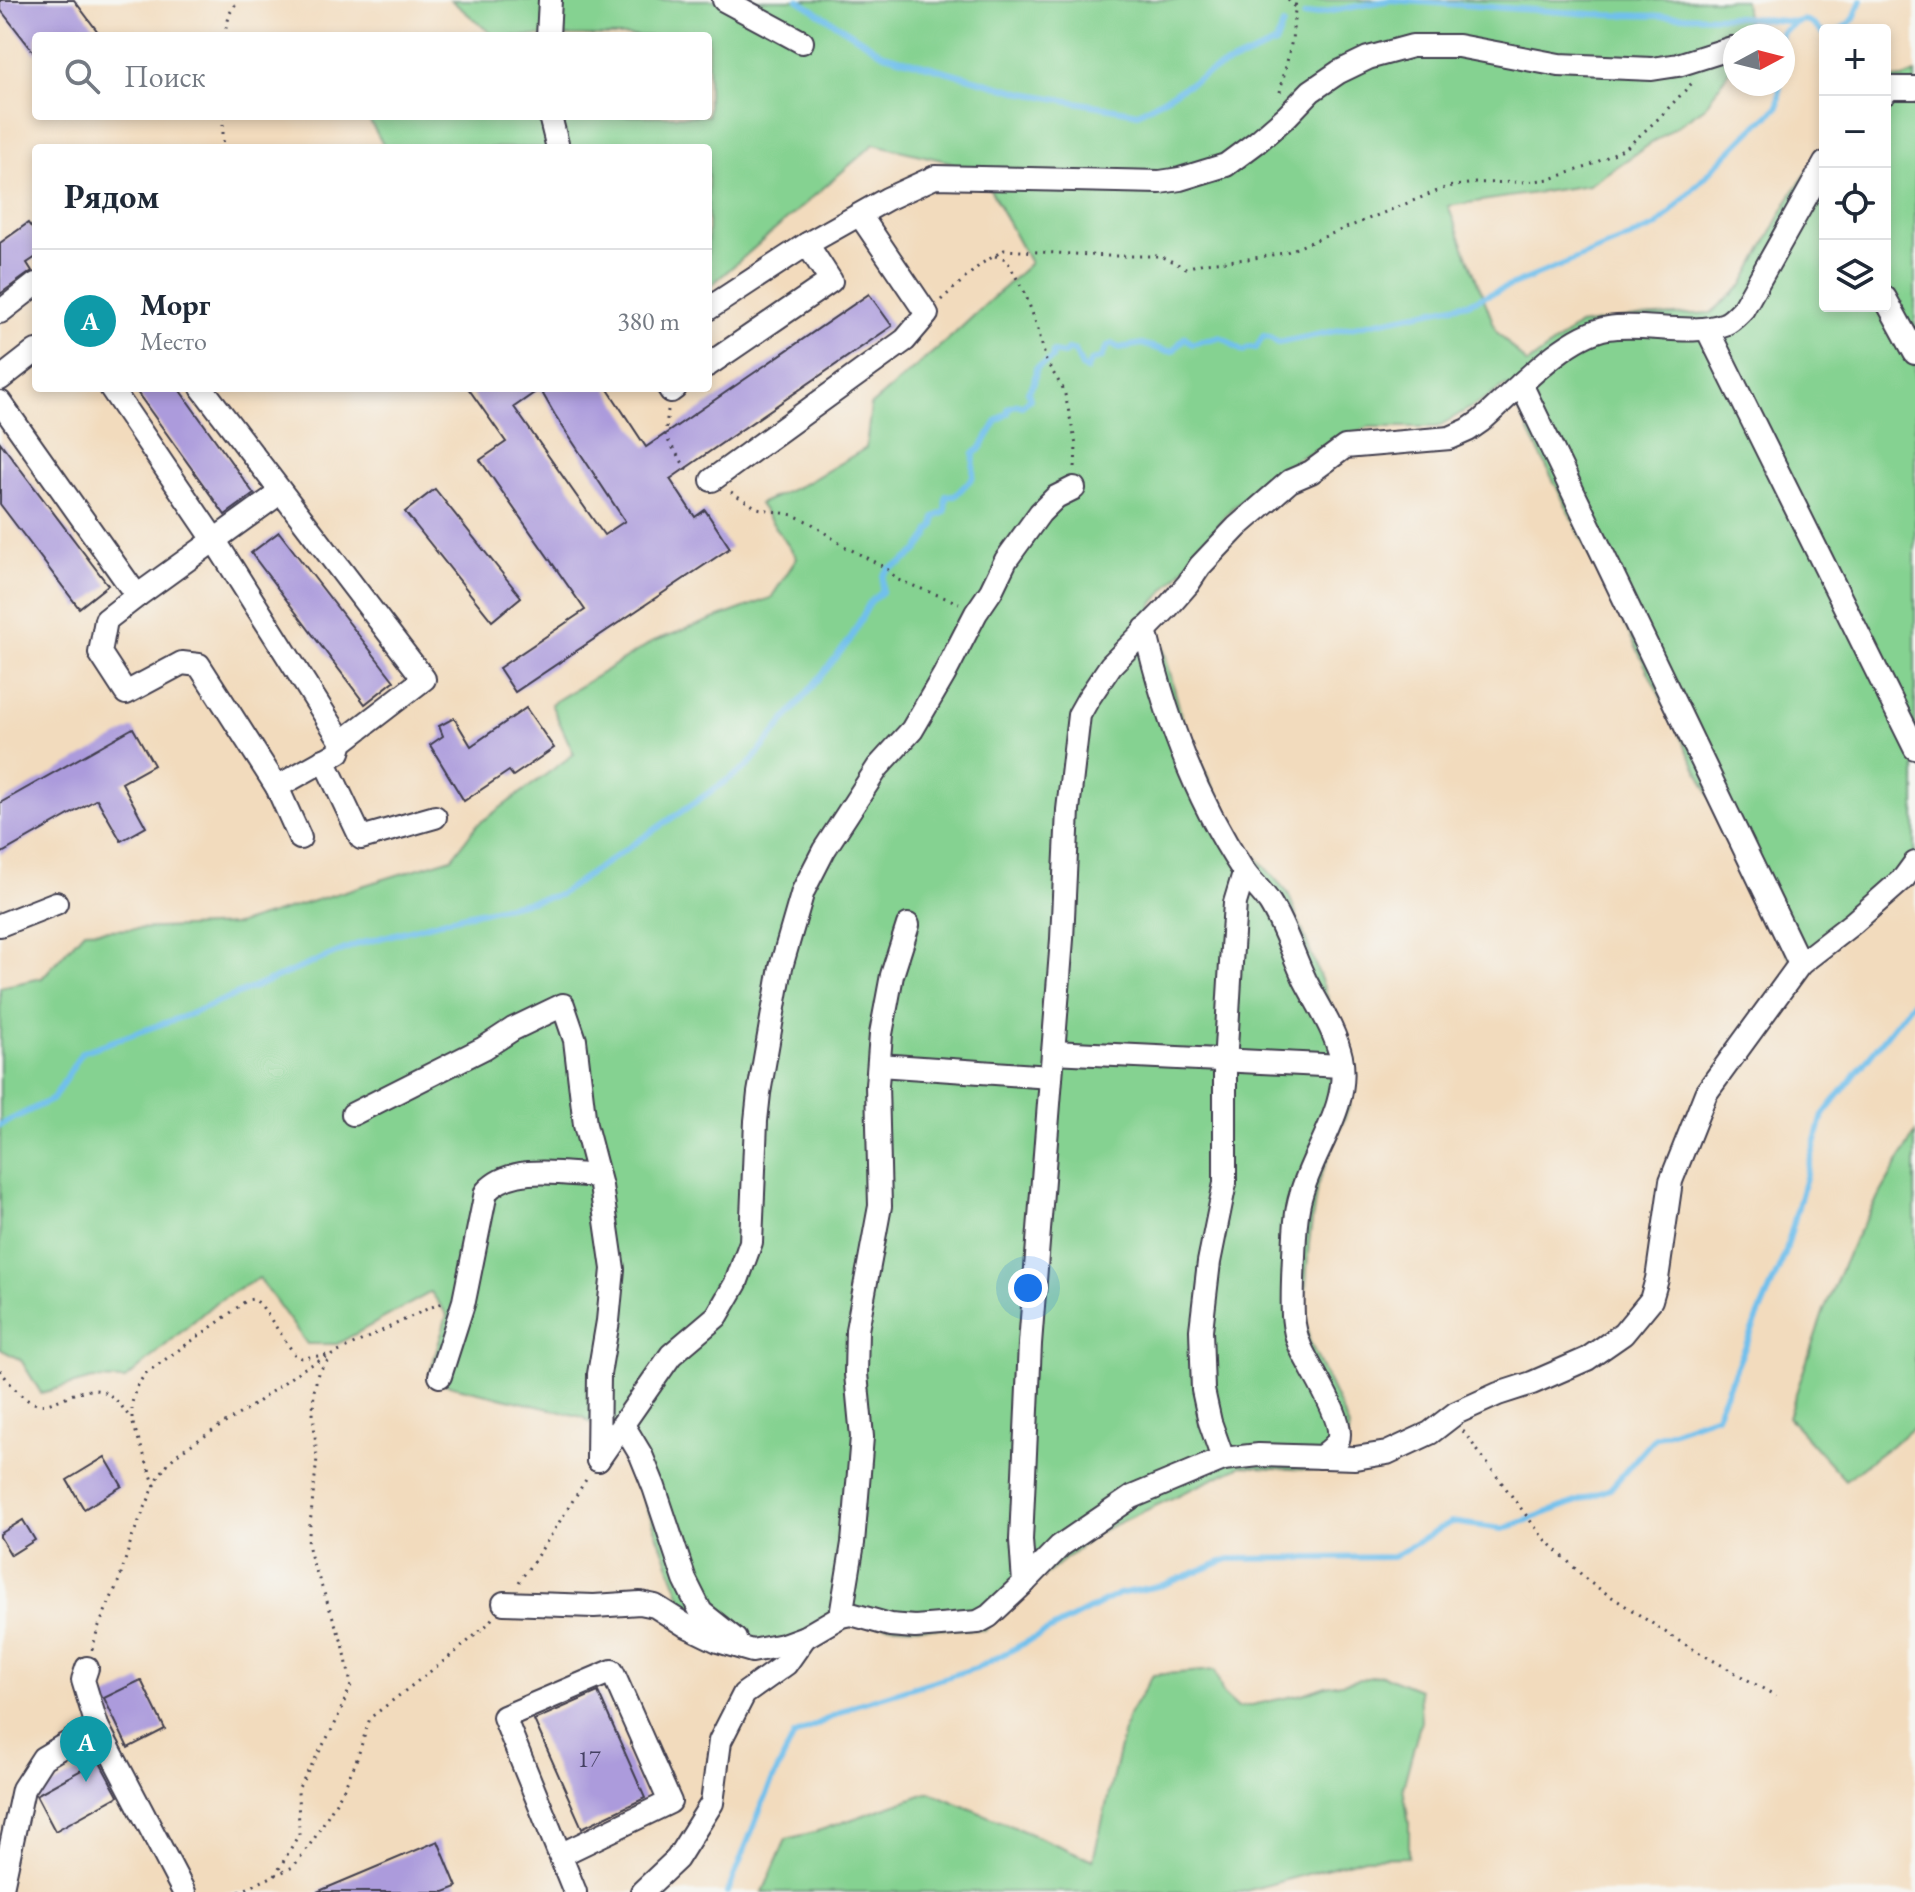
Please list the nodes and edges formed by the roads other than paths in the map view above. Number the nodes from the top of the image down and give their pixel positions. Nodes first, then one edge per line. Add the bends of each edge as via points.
1 (550, 0) edge
2 (724, 0) edge
3 (548, 32) edge
4 (802, 42) dead end
5 (1723, 51) edge
6 (1891, 88) edge
7 (1914, 91) edge
8 (551, 120) edge
9 (557, 144) edge
10 (1822, 168) edge
11 (860, 215) junction
12 (807, 244) junction
13 (32, 287) edge
14 (718, 295) edge
15 (1891, 309) edge
16 (0, 312) edge
17 (1707, 329) junction
18 (1915, 353) edge
19 (32, 354) edge
20 (712, 362) edge
21 (0, 379) edge
22 (1521, 384) junction
23 (114, 392) edge
24 (205, 392) edge
25 (0, 402) edge
26 (712, 480) road end
27 (1074, 488) road end
28 (281, 492) junction
29 (215, 541) junction
30 (137, 596) junction
31 (1145, 629) junction
32 (342, 742) junction
33 (1915, 748) edge
34 (324, 760) junction
35 (277, 787) junction
36 (435, 817) dead end
37 (300, 838) dead end
38 (1915, 863) edge
39 (1244, 873) junction
40 (56, 903) dead end
41 (0, 925) edge
42 (908, 925) dead end
43 (1800, 964) junction
44 (1053, 1052) junction
45 (1226, 1062) junction
46 (879, 1065) junction
47 (1342, 1066) junction
48 (1051, 1077) junction
49 (353, 1114) dead end
50 (598, 1176) junction
51 (440, 1376) dead end
52 (623, 1425) junction
53 (1321, 1457) junction
54 (1223, 1459) junction
55 (1024, 1583) junction
56 (504, 1603) road end
57 (841, 1616) junction
58 (805, 1637) junction
59 (752, 1651) junction
60 (87, 1668) road end
61 (97, 1726) junction
62 (560, 1855) junction
63 (4, 1890) edge
64 (184, 1892) edge
65 (575, 1892) edge
66 (642, 1892) edge

1 - 3 street
2 - 4 street
5 - 11 street via 1652,69 1559,65 1458,46 1412,46 1339,72 1226,165 1160,182 935,177
6 - 7 street
8 - 9 street
10 - 17 street via 1743,309 1728,323
11 - 12 street
11 - 26 street via 927,314 905,340
12 - 14 street
12 - 20 street via 831,281
13 - 16 street
15 - 18 street
17 - 22 street via 1608,328 1587,335
17 - 33 street
19 - 21 street
22 - 31 street via 1481,421 1450,438 1345,447 1290,481 1237,527
22 - 43 street
23 - 29 street
24 - 28 street
25 - 30 street
27 - 52 street via 1040,513 1006,560 912,730 878,767 803,891 781,967 759,1093 751,1242 717,1316 671,1355
28 - 29 street
28 - 32 street via 424,679
29 - 30 street
29 - 32 street
30 - 35 street via 106,620 100,653 126,693 182,663 199,665
31 - 39 street via 1157,680 1199,791
31 - 44 street via 1111,665 1079,716
32 - 34 street via 339,752
34 - 35 street
34 - 36 street via 361,838
35 - 37 street
38 - 43 street via 1853,923
39 - 45 street via 1235,903
39 - 47 street via 1280,920
40 - 41 street
42 - 46 street via 892,975
43 - 53 street via 1706,1093 1671,1181 1651,1300 1623,1334 1587,1359 1456,1413 1430,1433 1387,1453
44 - 45 street
44 - 48 street
45 - 47 street
45 - 54 street via 1225,1183 1201,1330 1203,1390
46 - 48 street
46 - 57 street via 880,1206 857,1330 862,1437
47 - 53 street via 1337,1106 1309,1169 1295,1235 1293,1318 1298,1343 1339,1429 1338,1440
48 - 55 street via 1029,1359
49 - 50 street via 563,1005 575,1040 585,1125
50 - 51 street via 523,1173 486,1192 464,1301
50 - 52 street via 613,1269 599,1374 598,1460
52 - 59 street via 641,1455 701,1612
53 - 54 street
54 - 55 street via 1132,1497 1060,1546
55 - 57 street via 978,1622 915,1627
56 - 59 street via 640,1603 718,1641
57 - 58 street
58 - 59 street
58 - 66 street via 786,1664 744,1694 720,1741 712,1803 677,1859
60 - 61 street via 83,1680
61 - 63 street via 43,1758 23,1789
61 - 64 street
62 - 62 street via 504,1717 612,1671 670,1802
62 - 65 street

